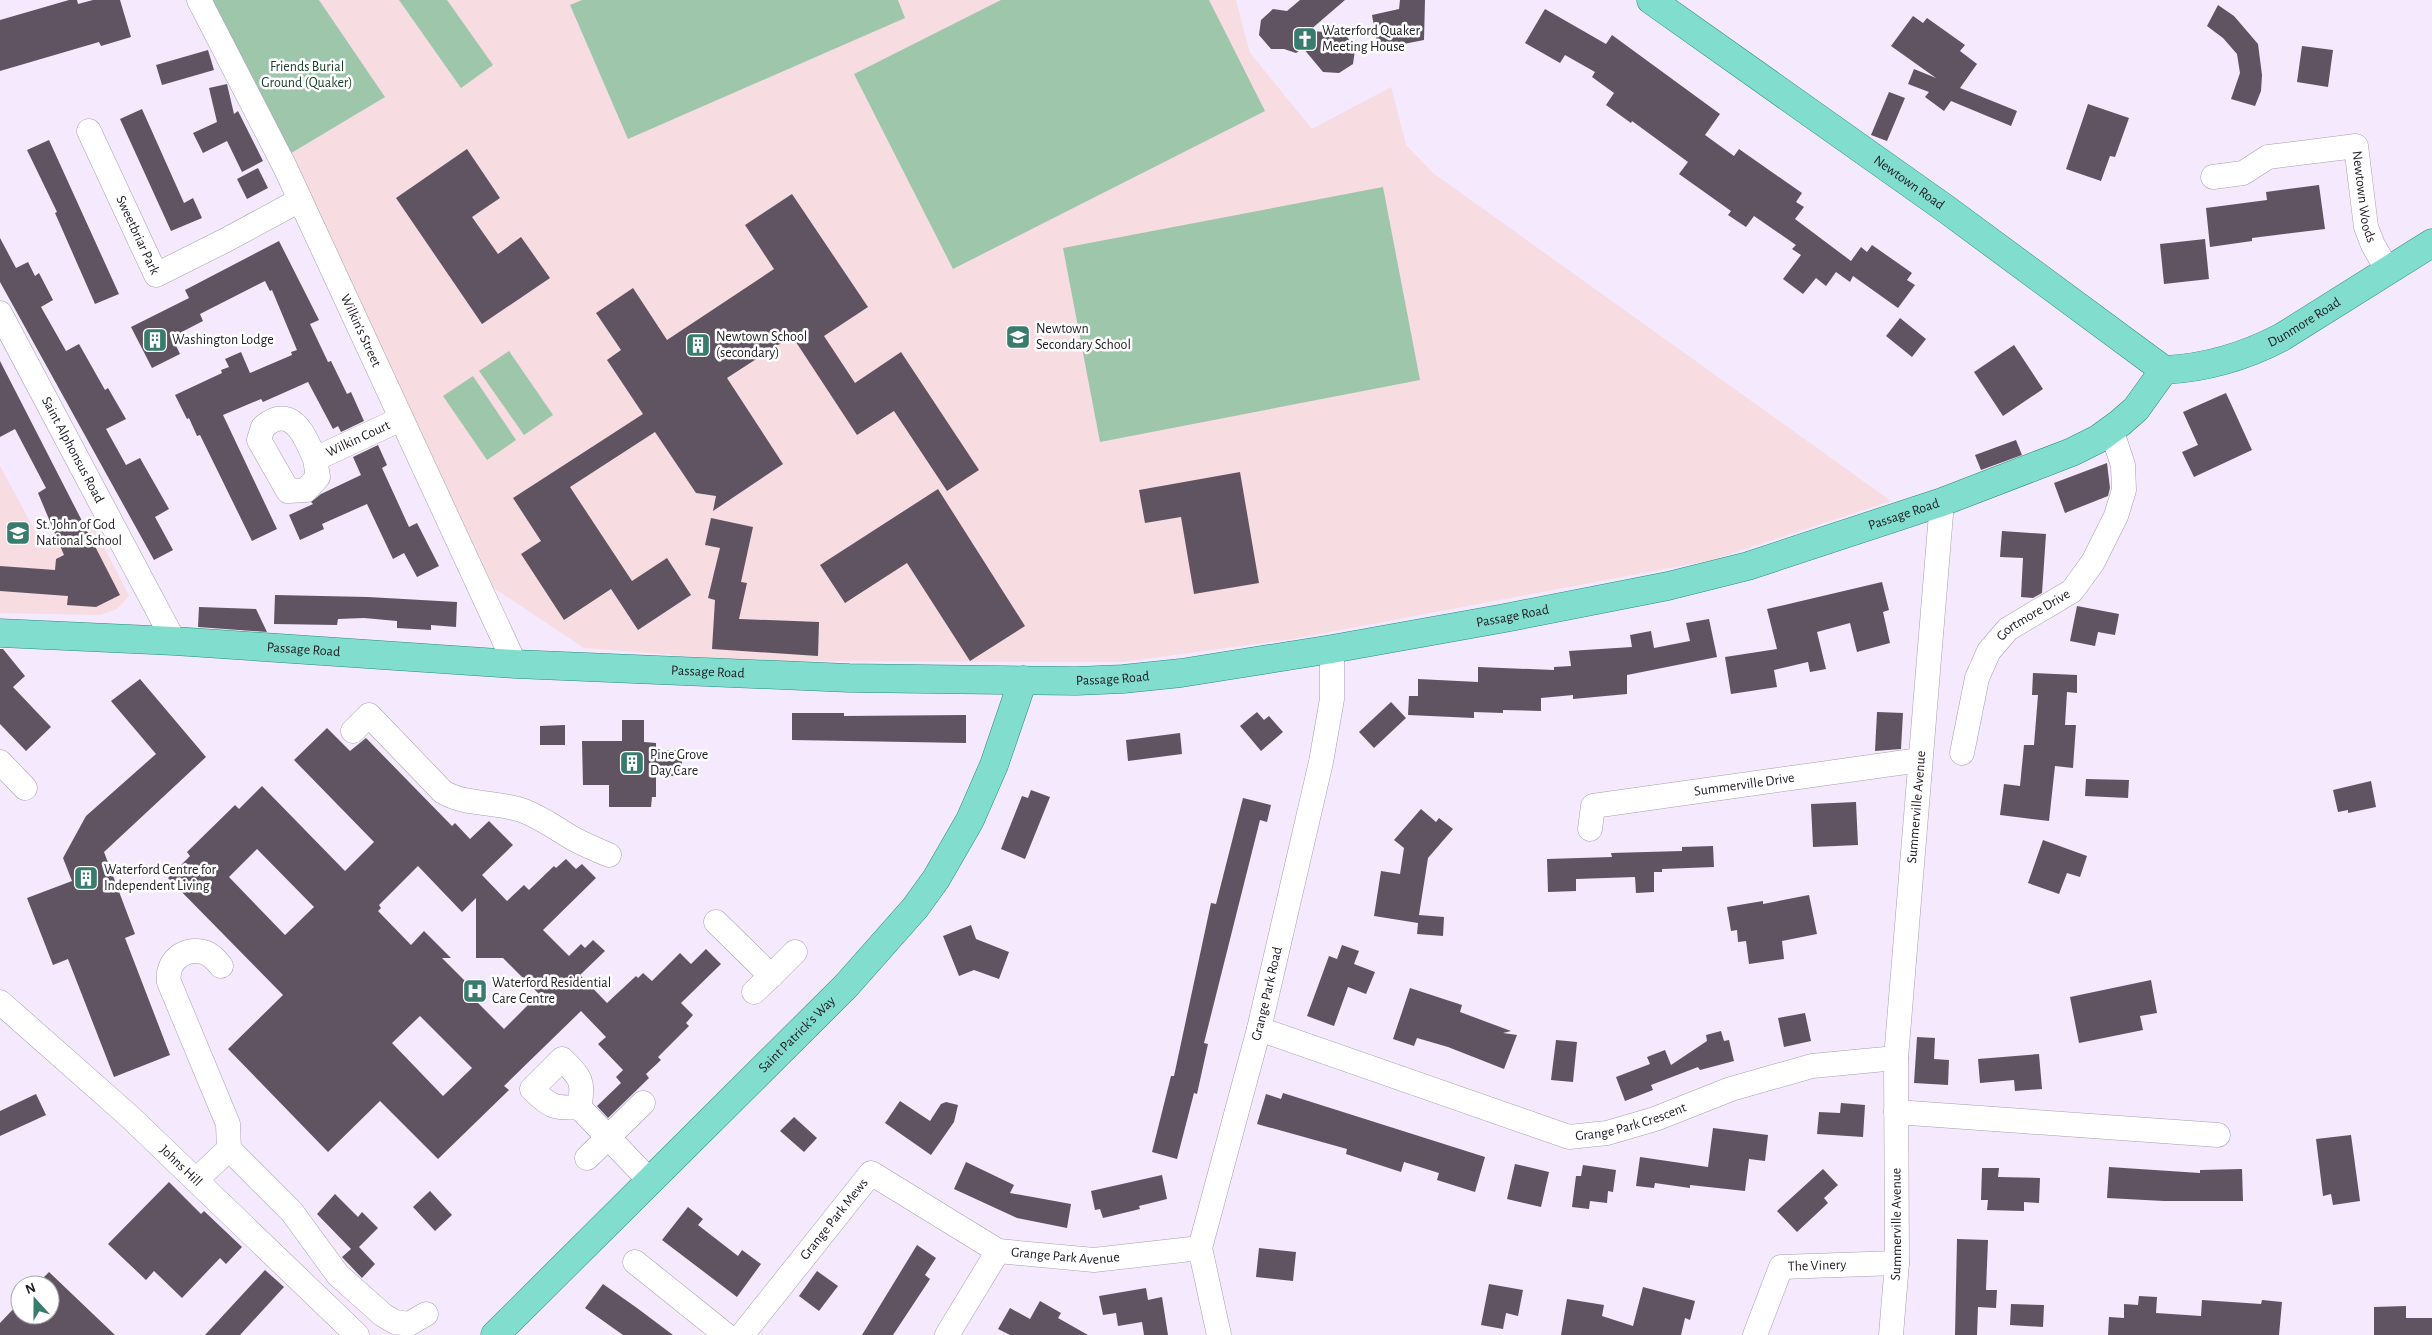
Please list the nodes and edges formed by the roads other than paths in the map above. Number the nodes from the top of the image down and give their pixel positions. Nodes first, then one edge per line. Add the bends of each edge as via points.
1 (199, 0) edge
2 (1652, 0) edge
3 (89, 131) dead end
4 (2213, 177) dead end
5 (300, 200) junction
6 (2432, 243) edge
7 (2388, 270) junction
8 (0, 313) edge
9 (2164, 370) junction
10 (401, 419) junction
11 (2111, 429) junction
12 (315, 459) dead end
13 (1942, 502) junction
14 (0, 633) edge
15 (174, 641) junction
16 (1332, 649) junction
17 (516, 664) junction
18 (1023, 680) junction
19 (353, 731) dead end
20 (1962, 753) dead end
21 (1920, 760) junction
22 (0, 762) edge
23 (26, 788) dead end
24 (1590, 828) dead end
25 (609, 855) dead end
26 (716, 922) dead end
27 (795, 952) dead end
28 (221, 966) dead end
29 (771, 976) junction
30 (754, 992) dead end
31 (0, 1002) edge
32 (1258, 1029) junction
33 (1896, 1058) junction
34 (643, 1103) dead end
35 (579, 1107) dead end
36 (1896, 1112) junction
37 (2218, 1135) dead end
38 (608, 1137) junction
39 (229, 1149) junction
40 (587, 1158) dead end
41 (196, 1180) junction
42 (650, 1180) junction
43 (1200, 1248) junction
44 (998, 1251) junction
45 (635, 1262) dead end
46 (1897, 1263) junction
47 (426, 1314) dead end
48 (357, 1335) edge
49 (495, 1335) edge
50 (726, 1335) edge
51 (742, 1335) edge
52 (947, 1335) edge
53 (1219, 1335) edge
54 (1755, 1335) edge
55 (1891, 1335) edge

1 - 5 street, Wilkin's Street
2 - 9 main road, Newtown Road via 1946,209
3 - 5 street, Sweetbriar Park via 156,275
4 - 7 street, Newtown Woods via 2243,173 2268,157 2356,146 2366,227
5 - 10 street, Wilkin's Street
6 - 7 main road, Dunmore Road
7 - 9 main road, Dunmore Road via 2263,347 2209,365
8 - 15 street, Saint Alphonsus Road
9 - 11 main road, Passage Road via 2136,409
10 - 12 street, Wilkin Court
10 - 17 street, Wilkin's Street
11 - 13 main road, Passage Road via 2098,439 2043,465
11 - 20 street, Gortmore Drive via 2123,465 2124,490 2116,516 2093,562 2072,591 2008,629 1989,651 1977,678
13 - 16 main road, Passage Road via 1697,580
13 - 21 street, Summerville Avenue
14 - 15 main road, Passage Road
15 - 17 main road, Passage Road
16 - 18 main road, Passage Road via 1123,679
16 - 32 street, Grange Park Road via 1329,725
17 - 18 main road, Passage Road via 848,678
18 - 42 main road, Saint Patrick's Way via 1005,736 973,813 927,892 846,986
19 - 25 street via 369,716 443,792 457,800 522,811
21 - 24 street, Summerville Drive via 1593,806
21 - 33 street, Summerville Avenue
22 - 23 street
26 - 29 street
27 - 29 street
28 - 39 street via 212,956 194,951 175,958 168,974 228,1124
29 - 30 street
31 - 41 street, Johns Hill via 99,1088
32 - 33 street, Grange Park Crescent via 1569,1137 1607,1133 1655,1119 1731,1089 1812,1066
32 - 43 street, Grange Park Road
33 - 36 street, Summerville Avenue
34 - 38 street
35 - 38 street
36 - 37 street
36 - 46 street, Summerville Avenue
38 - 40 street
38 - 42 street
39 - 41 street
39 - 47 street via 292,1212 338,1274 383,1314 395,1322 410,1324
41 - 48 street, Johns Hill
42 - 49 main road, Saint Patrick's Way
43 - 44 street, Grange Park Avenue via 1094,1260
43 - 53 street, Grange Park Road
44 - 51 street, Grange Park Mews via 871,1173
44 - 52 street, Grange Park Avenue
45 - 50 street
46 - 54 street, The Vinery via 1781,1267
46 - 55 street, Summerville Avenue

